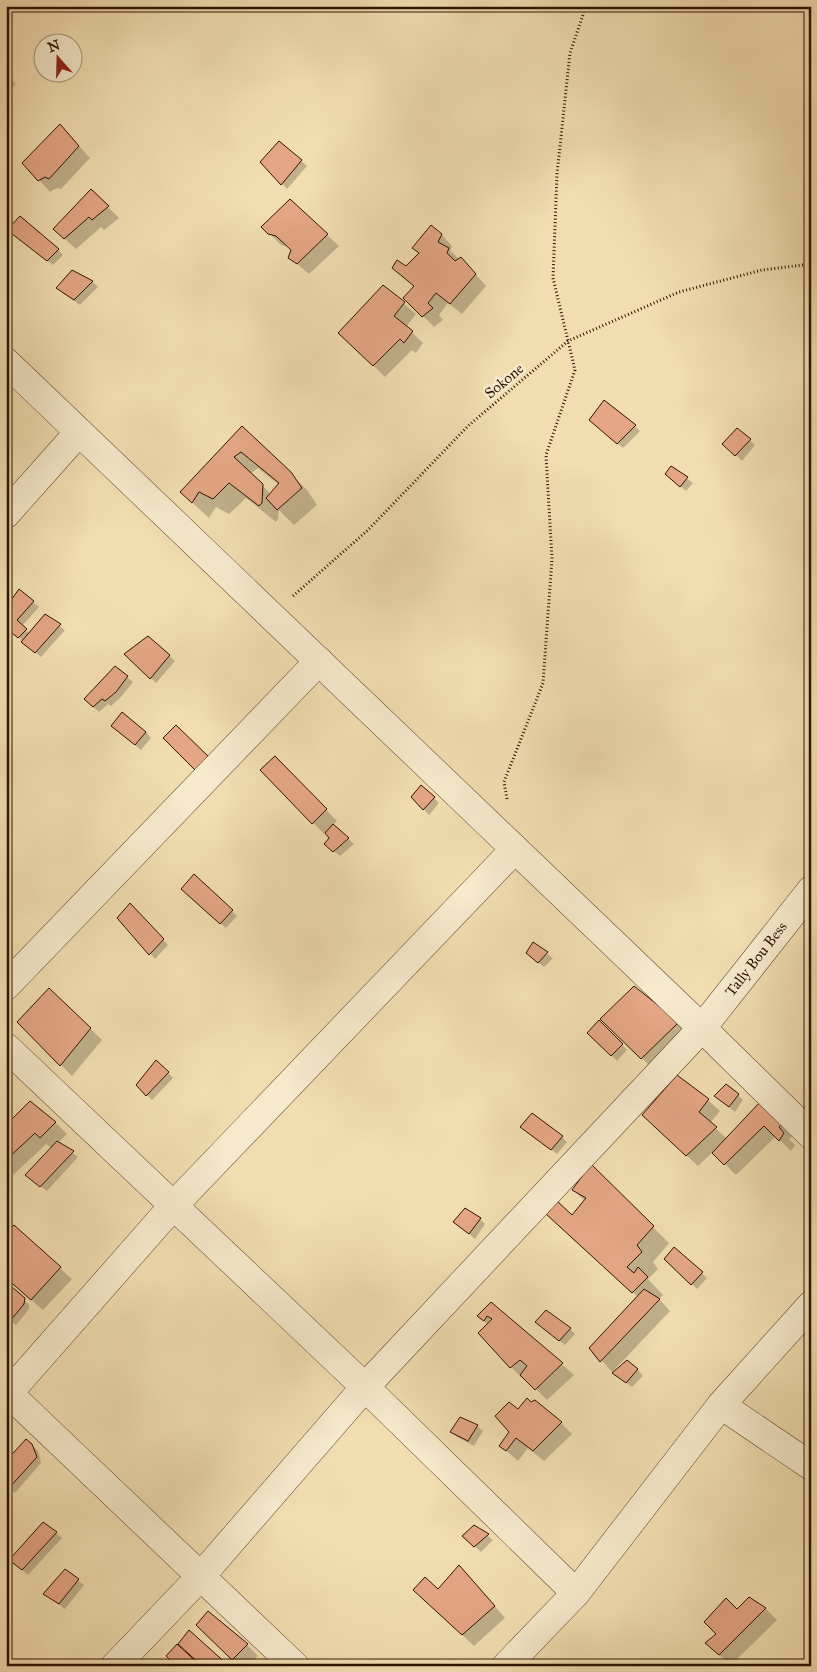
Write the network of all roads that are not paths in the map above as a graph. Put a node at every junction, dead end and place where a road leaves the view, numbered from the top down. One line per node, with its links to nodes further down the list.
1 (6, 362): 2 (street)
2 (79, 432): 3 (street); 4 (street)
3 (6, 514)
4 (319, 661): 5 (street); 7 (street)
5 (515, 849): 8 (street); 11 (street)
6 (811, 890): 8 (street, Tally Bou Bess)
7 (6, 986)
8 (702, 1028): 10 (street); 13 (street, Tally Bou Bess)
9 (6, 1047): 11 (street)
10 (811, 1135)
11 (173, 1206): 13 (street); 14 (street)
12 (811, 1305): 15 (street)
13 (365, 1387): 17 (street, Tally Bou Bess); 18 (street)
14 (7, 1393): 17 (street)
15 (721, 1405): 16 (street); 18 (street)
16 (811, 1466)
17 (201, 1576): 19 (street, Tally Bou Bess); 20 (street)
18 (576, 1593): 21 (street)
19 (115, 1666)
20 (295, 1666)
21 (506, 1666)

